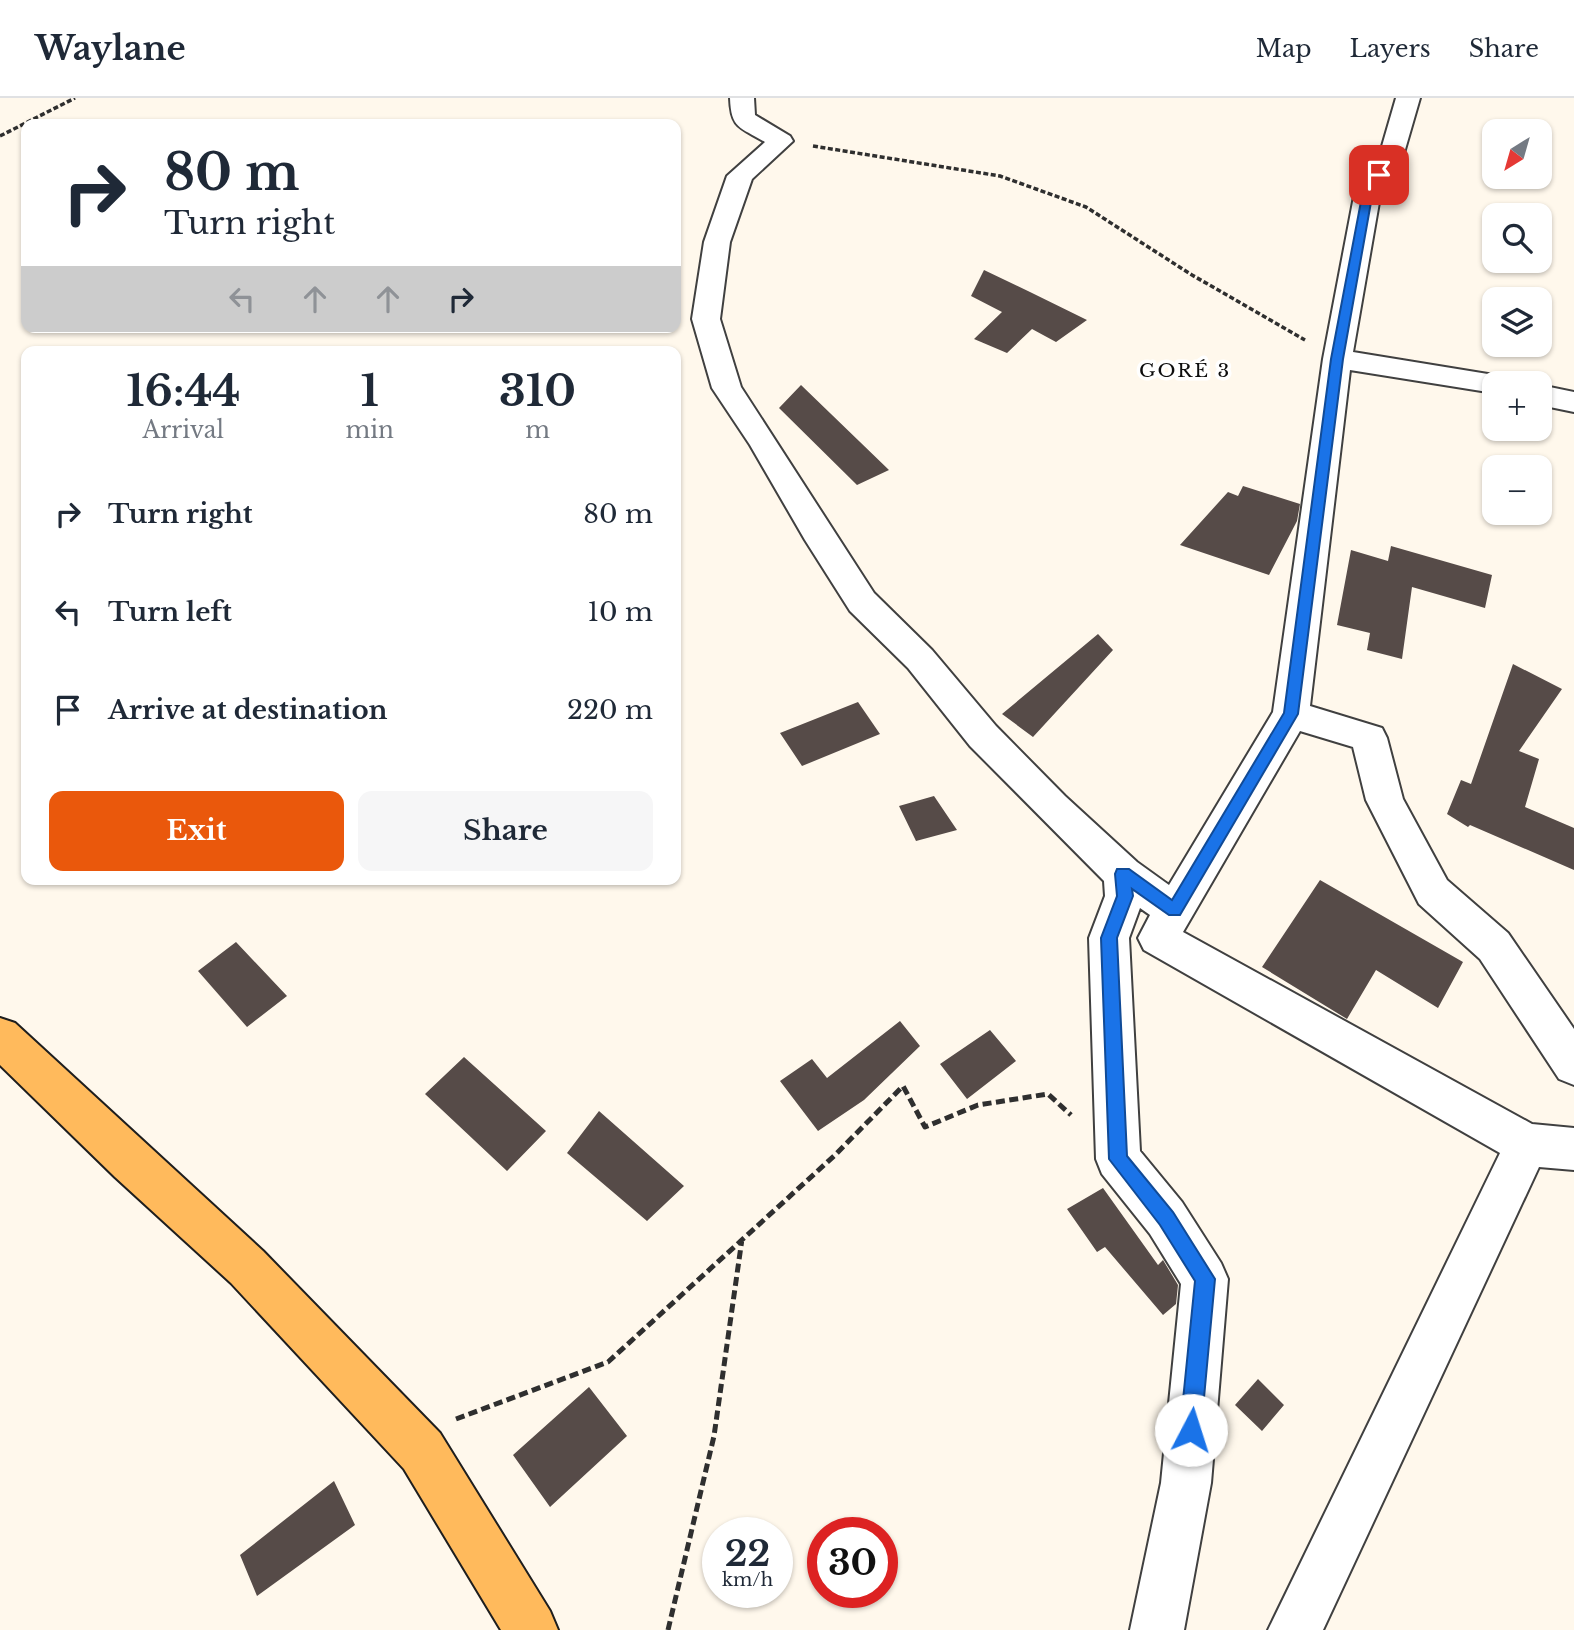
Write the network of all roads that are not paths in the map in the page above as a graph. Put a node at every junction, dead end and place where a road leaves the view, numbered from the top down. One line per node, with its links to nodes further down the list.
1 (742, 98): 8 (street)
2 (1408, 98): 3 (street)
3 (1337, 359): 4 (street); 7 (street)
4 (1482, 382)
5 (1552, 397): 6 (street)
6 (1574, 402)
7 (1291, 714): 9 (street); 11 (street)
8 (1123, 874): 9 (street); 15 (street)
9 (1174, 910): 12 (street)
10 (0, 1037): 14 (main road)
11 (1574, 1065)
12 (1527, 1145): 13 (street); 16 (street)
13 (1574, 1149)
14 (531, 1630)
15 (1157, 1630)
16 (1295, 1630)

